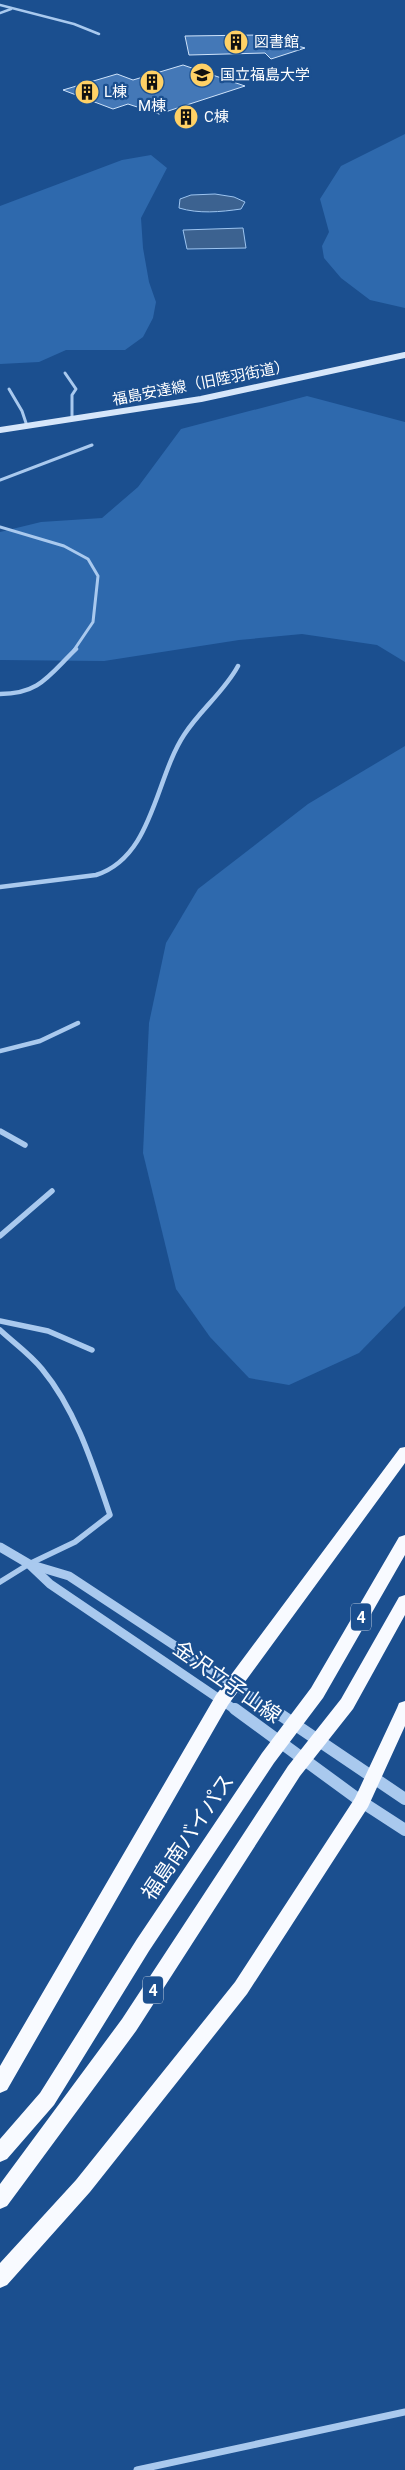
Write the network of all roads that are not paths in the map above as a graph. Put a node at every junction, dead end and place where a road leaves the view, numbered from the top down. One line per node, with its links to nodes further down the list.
1 (0, 5): 2 (street)
2 (12, 9): 3 (street); 4 (street)
3 (0, 13)
4 (99, 34)
5 (405, 356): 8 (main road, 福島安達線（旧陸羽街道）)
6 (65, 373): 8 (street)
7 (9, 389): 9 (street)
8 (72, 419): 9 (main road, 福島安達線（旧陸羽街道）)
9 (27, 426): 10 (main road, 福島安達線（旧陸羽街道）)
10 (0, 430)
11 (92, 445): 12 (street)
12 (0, 480)
13 (0, 527): 15 (street)
14 (238, 666): 16 (street)
15 (0, 694)
16 (0, 887)
17 (78, 1023): 18 (street)
18 (0, 1051)
19 (0, 1131): 20 (street)
20 (26, 1145)
21 (52, 1191): 22 (street)
22 (0, 1236)
23 (0, 1321): 25 (street)
24 (0, 1330): 29 (street)
25 (92, 1350)
26 (405, 1452): 32 (highway)
27 (405, 1541): 40 (highway, 福島南バイパス / 4)
28 (0, 1547): 29 (street, 金沢立子山線)
29 (29, 1564): 30 (street); 32 (street, 金沢立子山線); 33 (street, 金沢立子山線)
30 (0, 1582)
31 (405, 1601): 41 (highway, 4)
32 (234, 1684): 33 (highway); 35 (street, 金沢立子山線)
33 (222, 1700): 37 (street, 金沢立子山線); 39 (highway)
34 (405, 1708): 35 (highway)
35 (374, 1778): 36 (street, 金沢立子山線); 37 (highway)
36 (405, 1799)
37 (362, 1802): 38 (street, 金沢立子山線); 42 (highway)
38 (405, 1830)
39 (0, 2084)
40 (0, 2153)
41 (0, 2200)
42 (0, 2278)
43 (405, 2412): 44 (street)
44 (137, 2470)

